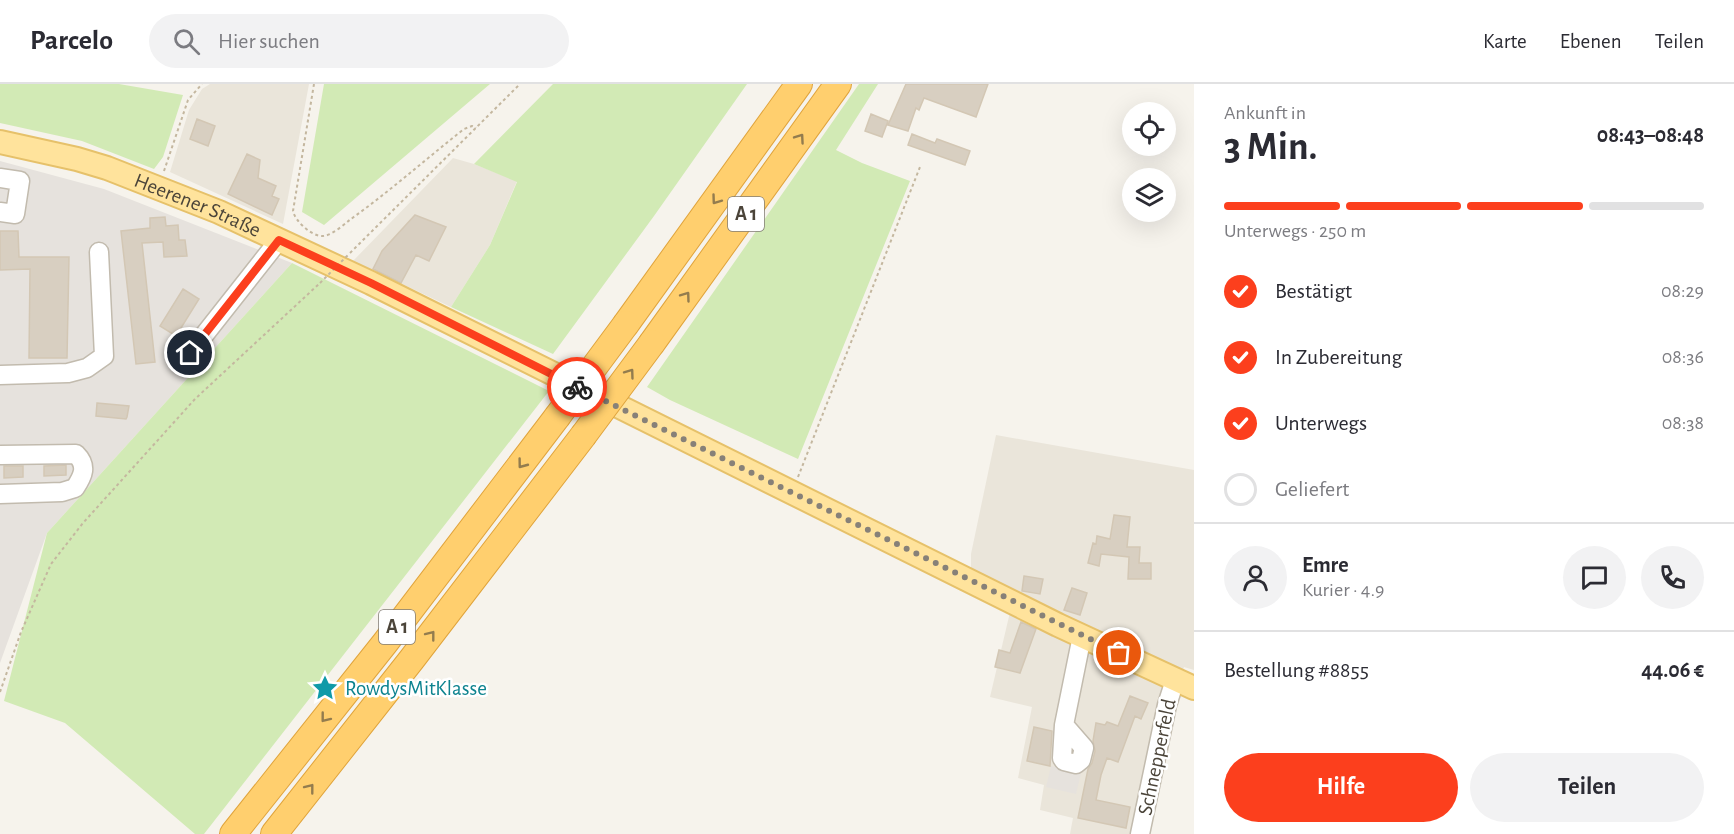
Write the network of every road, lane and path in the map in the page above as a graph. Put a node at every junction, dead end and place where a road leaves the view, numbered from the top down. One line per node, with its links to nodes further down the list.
1 (202, 84): 10 (path)
2 (314, 84): 6 (path)
3 (520, 84): 6 (path)
4 (799, 84): 23 (highway, A 1, one-way to 23, bridge)
5 (838, 84): 24 (highway, A 1, one-way to 5, bridge)
6 (476, 128): 21 (path, bridge)
7 (0, 142): 10 (main road, Heerener Straße)
8 (920, 167): 17 (path)
9 (0, 178): 11 (street)
10 (158, 187): 12 (main road, Heerener Straße)
11 (0, 212)
12 (279, 240): 14 (street); 17 (main road, Heerener Straße)
13 (99, 252): 15 (street)
14 (190, 353)
15 (0, 375)
16 (0, 455): 18 (street)
17 (792, 492): 19 (main road, Heerener Straße)
18 (0, 494)
19 (1082, 636): 20 (main road, Heerener Straße); 22 (street)
20 (1184, 684): 25 (street, Schnepperfeld)
21 (0, 692)
22 (1064, 725)
23 (233, 834)
24 (274, 834)
25 (1140, 834)

